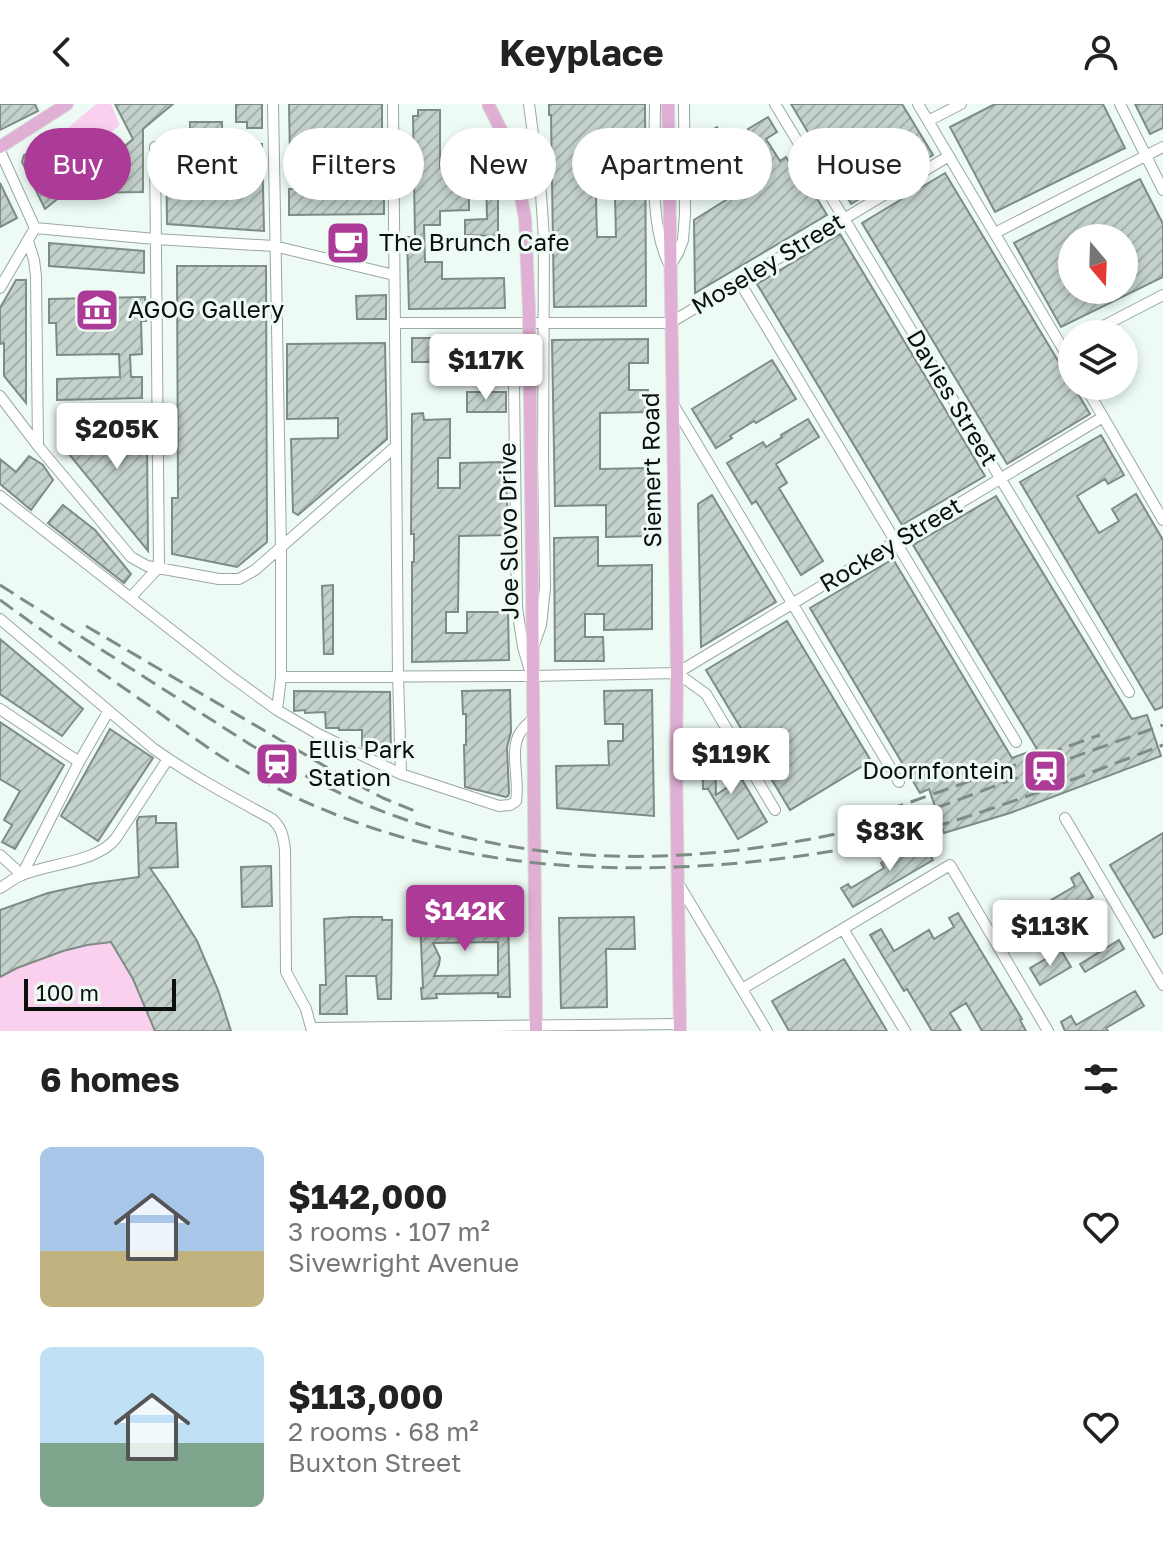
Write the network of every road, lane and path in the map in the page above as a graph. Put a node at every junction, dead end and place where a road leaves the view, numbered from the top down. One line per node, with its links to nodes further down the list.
1 (67, 104): 13 (main road)
2 (273, 104): 26 (street)
3 (393, 104): 28 (street)
4 (488, 104): 54 (main road, Joe Slovo Drive, bridge)
5 (529, 104): 34 (street)
6 (655, 104): 27 (street, Siemert Road)
7 (668, 104): 27 (main road, Siemert Road)
8 (684, 104): 27 (street, Siemert Road)
9 (775, 104): 21 (street, Davies Street)
10 (918, 104): 14 (street)
11 (961, 104): 14 (street)
12 (1120, 104): 18 (street)
13 (49, 109): 16 (main road)
14 (928, 121): 17 (street)
15 (1163, 147): 18 (street)
16 (0, 149): 22 (street)
17 (949, 156): 21 (street, Moseley Street); 23 (street)
18 (1146, 156): 19 (street); 23 (street)
19 (1163, 190)
20 (155, 200): 24 (street)
21 (844, 219): 29 (street, Moseley Street); 44 (street, Davies Street)
22 (35, 228): 24 (street); 25 (street)
23 (995, 233): 36 (street)
24 (155, 239): 26 (street); 49 (street)
25 (28, 241): 30 (street); 42 (street)
26 (274, 246): 28 (street); 48 (street)
27 (670, 266): 35 (main road, Siemert Road)
28 (394, 275): 33 (street)
29 (739, 281): 35 (street, Moseley Street); 47 (street)
30 (0, 288)
31 (1163, 295): 32 (street)
32 (1115, 320)
33 (396, 323): 34 (street); 43 (street)
34 (543, 323): 35 (street); 37 (street)
35 (670, 323): 40 (main road, Siemert Road)
36 (1058, 331)
37 (542, 339): 54 (street); 57 (street)
38 (0, 396): 42 (street)
39 (1093, 400): 41 (street)
40 (673, 404): 51 (street); 55 (main road, Siemert Road)
41 (1103, 417): 44 (street, Rockey Street); 46 (street)
42 (38, 446): 49 (street)
43 (396, 446): 48 (street); 56 (street)
44 (1001, 479): 47 (street, Rockey Street); 59 (street, Davies Street)
45 (0, 496): 50 (street)
46 (1163, 520)
47 (895, 543): 51 (street, Rockey Street); 64 (street)
48 (281, 548): 49 (street); 58 (street)
49 (159, 567): 50 (street)
50 (131, 597): 62 (street)
51 (793, 604): 55 (street, Rockey Street); 68 (street)
52 (0, 619): 61 (street)
53 (0, 625): 61 (street)
54 (532, 651): 57 (main road, Joe Slovo Drive)
55 (677, 673): 57 (street); 69 (street); 73 (main road)
56 (398, 676): 57 (street); 58 (street); 67 (street)
57 (532, 676): 63 (main road, Joe Slovo Drive)
58 (281, 677): 62 (street)
59 (1129, 692)
60 (0, 709): 66 (street)
61 (106, 710): 65 (street); 66 (street)
62 (277, 710): 67 (street)
63 (534, 718): 67 (street); 79 (main road, Joe Slovo Drive)
64 (1016, 742)
65 (168, 759): 72 (street); 80 (street)
66 (79, 762): 72 (street)
67 (401, 774)
68 (899, 782)
69 (775, 810)
70 (1065, 818): 76 (street)
71 (0, 855): 72 (street)
72 (22, 875): 74 (street)
73 (678, 883): 77 (street); 78 (main road)
74 (0, 888)
75 (843, 929): 77 (street); 82 (street); 83 (street)
76 (1163, 985)
77 (742, 989): 81 (street)
78 (680, 1027): 79 (street)
79 (536, 1028): 80 (street)
80 (312, 1030)
81 (767, 1031)
82 (905, 1031)
83 (1048, 1031)

